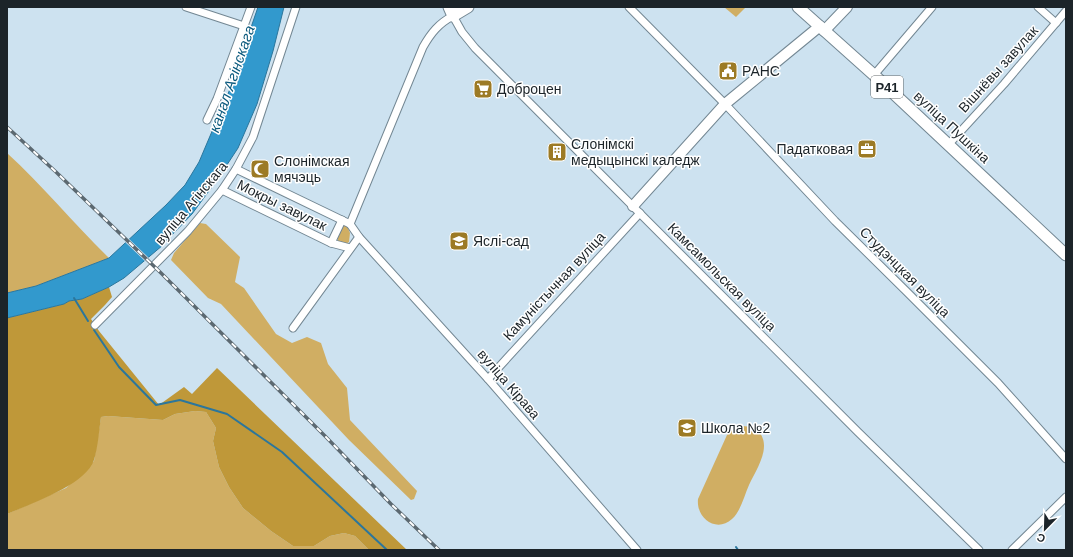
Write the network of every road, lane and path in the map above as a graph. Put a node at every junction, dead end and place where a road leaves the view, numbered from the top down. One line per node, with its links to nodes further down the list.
1 (186, 7): 13 (street)
2 (251, 7): 13 (street)
3 (296, 7): 19 (street, вуліца Агінскага)
4 (468, 7): 10 (main road)
5 (629, 7): 16 (street, Студэнцкая вуліца)
6 (798, 7): 14 (main road, вуліца Пушкіна / Р41)
7 (847, 7): 14 (street, Камуністычная вуліца)
8 (932, 7): 15 (street)
9 (1038, 7): 12 (street)
10 (451, 11): 21 (street, Камсамольская вуліца); 23 (street)
11 (1066, 12): 12 (street, Вішнёвы завулак)
12 (1056, 23): 18 (street, Вішнёвы завулак)
13 (244, 26): 17 (street)
14 (822, 29): 15 (main road, вуліца Пушкіна / Р41); 16 (street, Камуністычная вуліца)
15 (874, 75): 18 (main road, вуліца Пушкіна / Р41)
16 (725, 104): 21 (street, Камуністычная вуліца); 31 (street, Студэнцкая вуліца)
17 (207, 120)
18 (949, 144): 27 (main road, вуліца Пушкіна / Р41)
19 (236, 170): 20 (street, вуліца Агінскага); 22 (street)
20 (222, 190): 25 (street, Мокры завулак); 28 (street, вуліца Агінскага)
21 (637, 209): 30 (street, Камуністычная вуліца); 34 (street, Камсамольская вуліца)
22 (342, 220): 23 (street); 25 (street)
23 (350, 224): 24 (street, вуліца Кірава)
24 (359, 237): 26 (street); 30 (street, вуліца Кірава)
25 (331, 243): 26 (street, Мокры завулак)
26 (350, 248): 29 (street)
27 (1066, 255)
28 (95, 325)
29 (293, 328)
30 (488, 379): 33 (street, вуліца Кірава)
31 (1066, 459)
32 (1066, 497): 35 (street)
33 (637, 550)
34 (980, 550)
35 (1012, 550)

